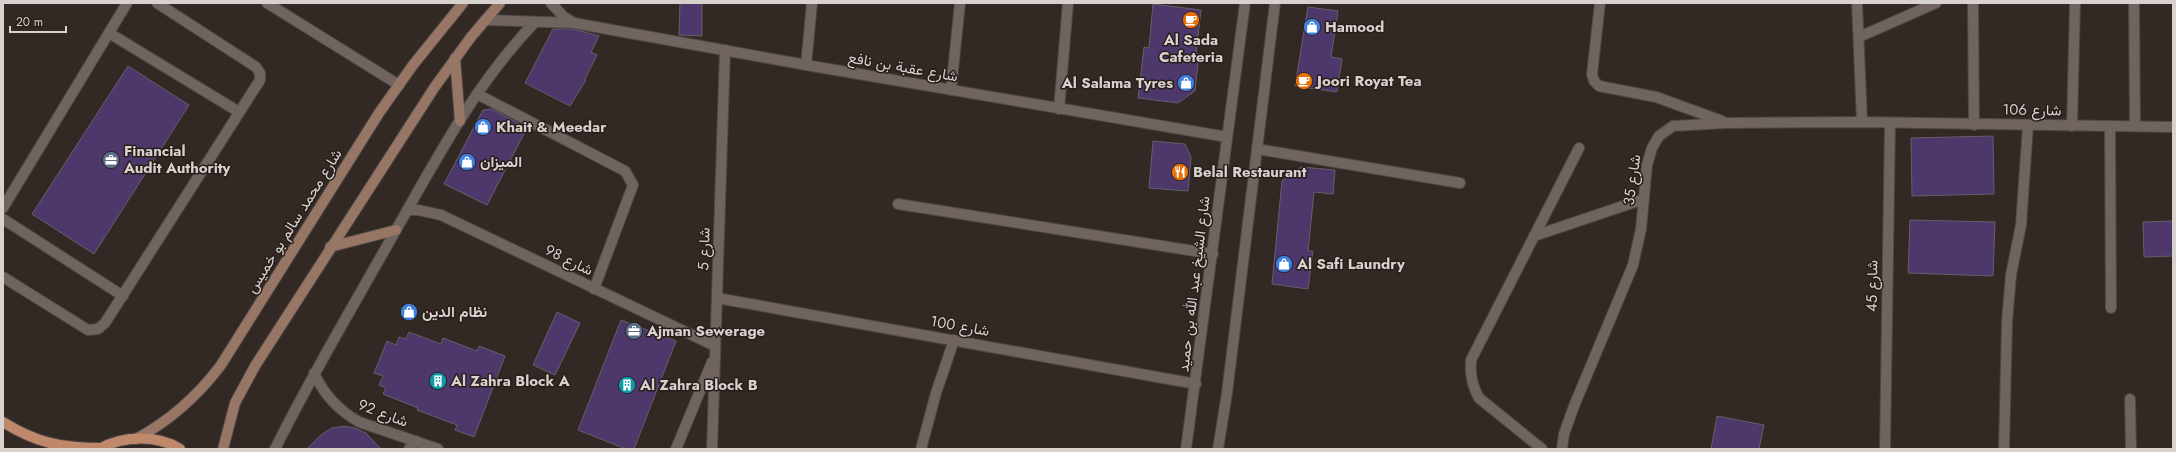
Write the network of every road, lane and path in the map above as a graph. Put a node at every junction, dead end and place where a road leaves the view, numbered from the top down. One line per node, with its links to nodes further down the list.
1 (127, 3): 21 (street)
2 (157, 3): 30 (street)
3 (267, 3): 26 (street)
4 (462, 3): 26 (main road, شارع محمد سالم بو خميس)
5 (500, 3): 18 (main road)
6 (551, 3): 20 (street)
7 (812, 3): 25 (street)
8 (960, 3): 27 (street)
9 (1068, 3): 29 (street)
10 (1245, 3): 41 (street, شارع الشيخ عبد الله بن حميد)
11 (1275, 3): 43 (street)
12 (1600, 3): 33 (street)
13 (1857, 3): 22 (street)
14 (1936, 3): 22 (street)
15 (1974, 3): 35 (street)
16 (2075, 3): 37 (street)
17 (2134, 3): 39 (street)
18 (485, 20): 19 (street, شارع عقبة بن نافع); 24 (main road)
19 (535, 22): 20 (street, شارع عقبة بن نافع); 28 (street)
20 (574, 23): 23 (street, شارع عقبة بن نافع)
21 (109, 33): 30 (street); 47 (street)
22 (1859, 37): 32 (street)
23 (725, 50): 25 (street, شارع عقبة بن نافع); 57 (street, شارع 5)
24 (455, 58): 31 (main road); 52 (main road)
25 (806, 65): 27 (street, شارع عقبة بن نافع)
26 (399, 85): 65 (main road, شارع محمد سالم بو خميس)
27 (951, 90): 29 (street, شارع عقبة بن نافع)
28 (477, 94): 31 (street); 55 (street)
29 (1059, 109): 41 (street, شارع عقبة بن نافع)
30 (239, 112): 56 (street)
31 (460, 121): 48 (street)
32 (1862, 122): 33 (street, شارع 35); 34 (street, شارع 35)
33 (1726, 123): 45 (street, شارع 35)
34 (1890, 123): 35 (street, شارع 106); 80 (street, شارع 45)
35 (1974, 124): 36 (street, شارع 106)
36 (2028, 125): 37 (street, شارع 106); 81 (street)
37 (2072, 126): 38 (street, شارع 106)
38 (2110, 126): 39 (street, شارع 106); 58 (street)
39 (2135, 126): 40 (street, شارع 106)
40 (2173, 127)
41 (1227, 137): 53 (street, شارع الشيخ عبد الله بن حميد)
42 (1579, 148): 51 (street)
43 (1257, 149): 44 (street); 77 (street)
44 (1460, 183)
45 (1644, 198): 51 (street); 79 (street, شارع 35)
46 (898, 204): 53 (street)
47 (3, 208)
48 (407, 210): 50 (street); 55 (street, شارع 98)
49 (3, 219): 56 (street)
50 (396, 230): 52 (main road); 61 (street)
51 (1534, 236): 78 (street)
52 (330, 247): 69 (main road)
53 (1213, 254): 62 (street, شارع الشيخ عبد الله بن حميد)
54 (3, 277): 56 (street)
55 (594, 289): 60 (street, شارع 98)
56 (123, 296)
57 (717, 298): 59 (street, شارع 100); 60 (street, شارع 5)
58 (2112, 308)
59 (954, 340): 62 (street, شارع 100); 75 (street)
60 (715, 351): 73 (street); 74 (street, شارع 5)
61 (314, 373): 66 (street, شارع 92); 70 (street)
62 (1196, 384): 76 (street, شارع الشيخ عبد الله بن حميد)
63 (2130, 399): 82 (street)
64 (3, 422): 67 (main road)
65 (136, 439): 67 (main road); 68 (main road)
66 (416, 441): 71 (street); 72 (street, شارع 92)
67 (100, 448)
68 (180, 449)
69 (223, 449)
70 (275, 449)
71 (409, 449)
72 (438, 449)
73 (676, 449)
74 (712, 449)
75 (920, 449)
76 (1186, 449)
77 (1218, 449)
78 (1542, 449)
79 (1562, 449)
80 (1885, 449)
81 (2004, 449)
82 (2131, 449)

